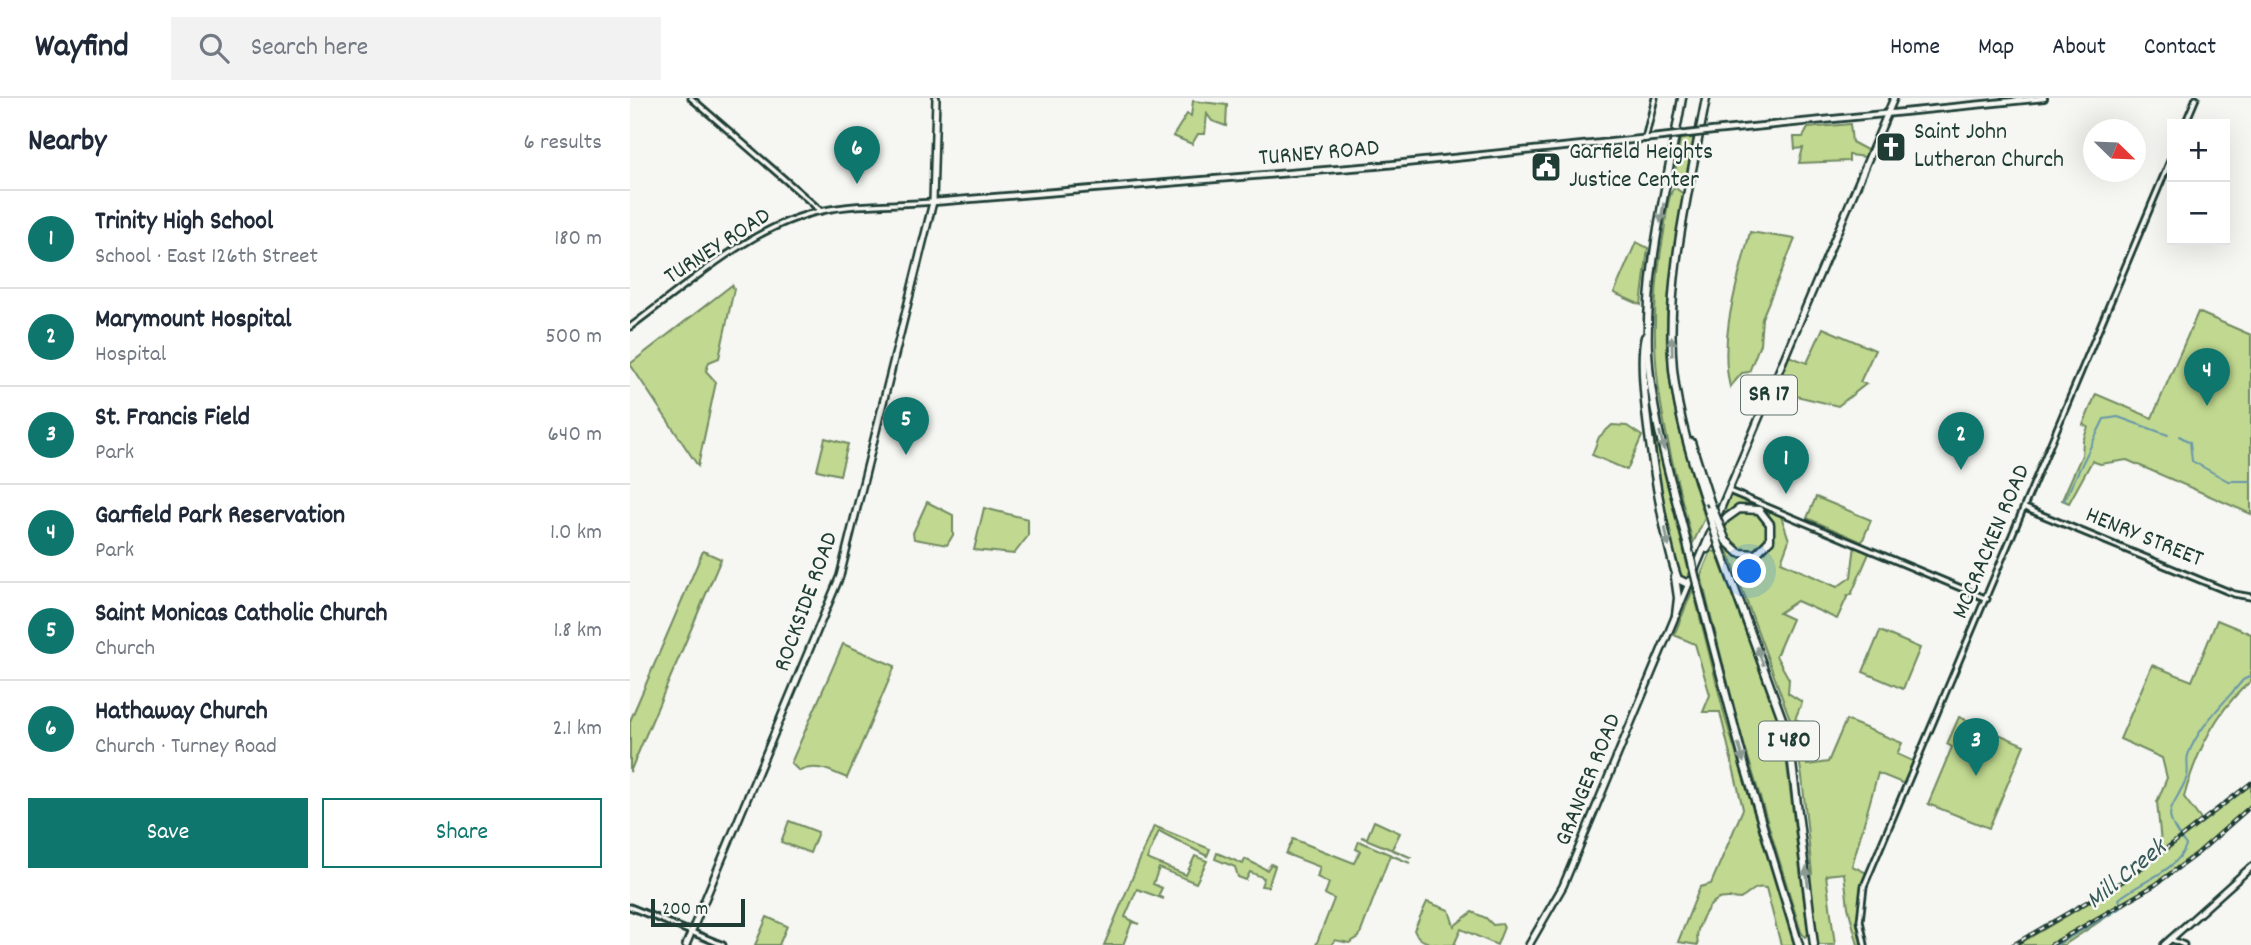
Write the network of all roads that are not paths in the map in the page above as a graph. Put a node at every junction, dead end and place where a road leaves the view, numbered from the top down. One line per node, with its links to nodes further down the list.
1 (691, 98): 14 (street)
2 (936, 98): 13 (main road, ROCKSIDE ROAD)
3 (1655, 98): 11 (street)
4 (1682, 98): 15 (highway, I 480, one-way to 15)
5 (1706, 98): 17 (highway, I 480, one-way to 5)
6 (1894, 98): 9 (main road, GRANGER ROAD / SR 17)
7 (2044, 98): 9 (main road, TURNEY ROAD)
8 (2196, 98): 10 (street)
9 (1887, 114): 11 (main road, TURNEY ROAD, bridge); 18 (main road, GRANGER ROAD / SR 17)
10 (2187, 119)
11 (1645, 139): 13 (main road, TURNEY ROAD)
12 (2167, 168): 19 (street, MCCRACKEN ROAD)
13 (933, 202): 14 (street, TURNEY ROAD); 29 (main road, ROCKSIDE ROAD)
14 (821, 211): 16 (street, TURNEY ROAD)
15 (1648, 325): 21 (highway, one-way to 21); 34 (highway, I 480, one-way to 34, bridge)
16 (630, 327)
17 (1680, 414): 20 (highway, bridge); 35 (highway, I 480, one-way to 17, bridge)
18 (1728, 494): 20 (main road, GRANGER ROAD / SR 17); 22 (main road, GRANGER ROAD / SR 17); 24 (street)
19 (2025, 509): 23 (street, HENRY STREET); 24 (street, MCCRACKEN ROAD)
20 (1707, 550): 22 (main road, GRANGER ROAD / SR 17)
21 (1672, 558): 22 (highway); 25 (highway)
22 (1692, 580): 25 (main road, GRANGER ROAD / SR 17); 26 (main road, GRANGER ROAD / SR 17)
23 (2251, 597)
24 (1987, 599): 36 (street, MCCRACKEN ROAD)
25 (1676, 615): 26 (main road, GRANGER ROAD / SR 17)
26 (1673, 624): 33 (main road, GRANGER ROAD / SR 17)
27 (2251, 867): 30 (main road)
28 (630, 906): 29 (street)
29 (692, 932): 31 (main road, ROCKSIDE ROAD); 32 (street)
30 (2170, 939): 37 (main road); 38 (street)
31 (686, 945)
32 (723, 945)
33 (1529, 945)
34 (1799, 945)
35 (1814, 945)
36 (1865, 945)
37 (2164, 945)
38 (2184, 945)

